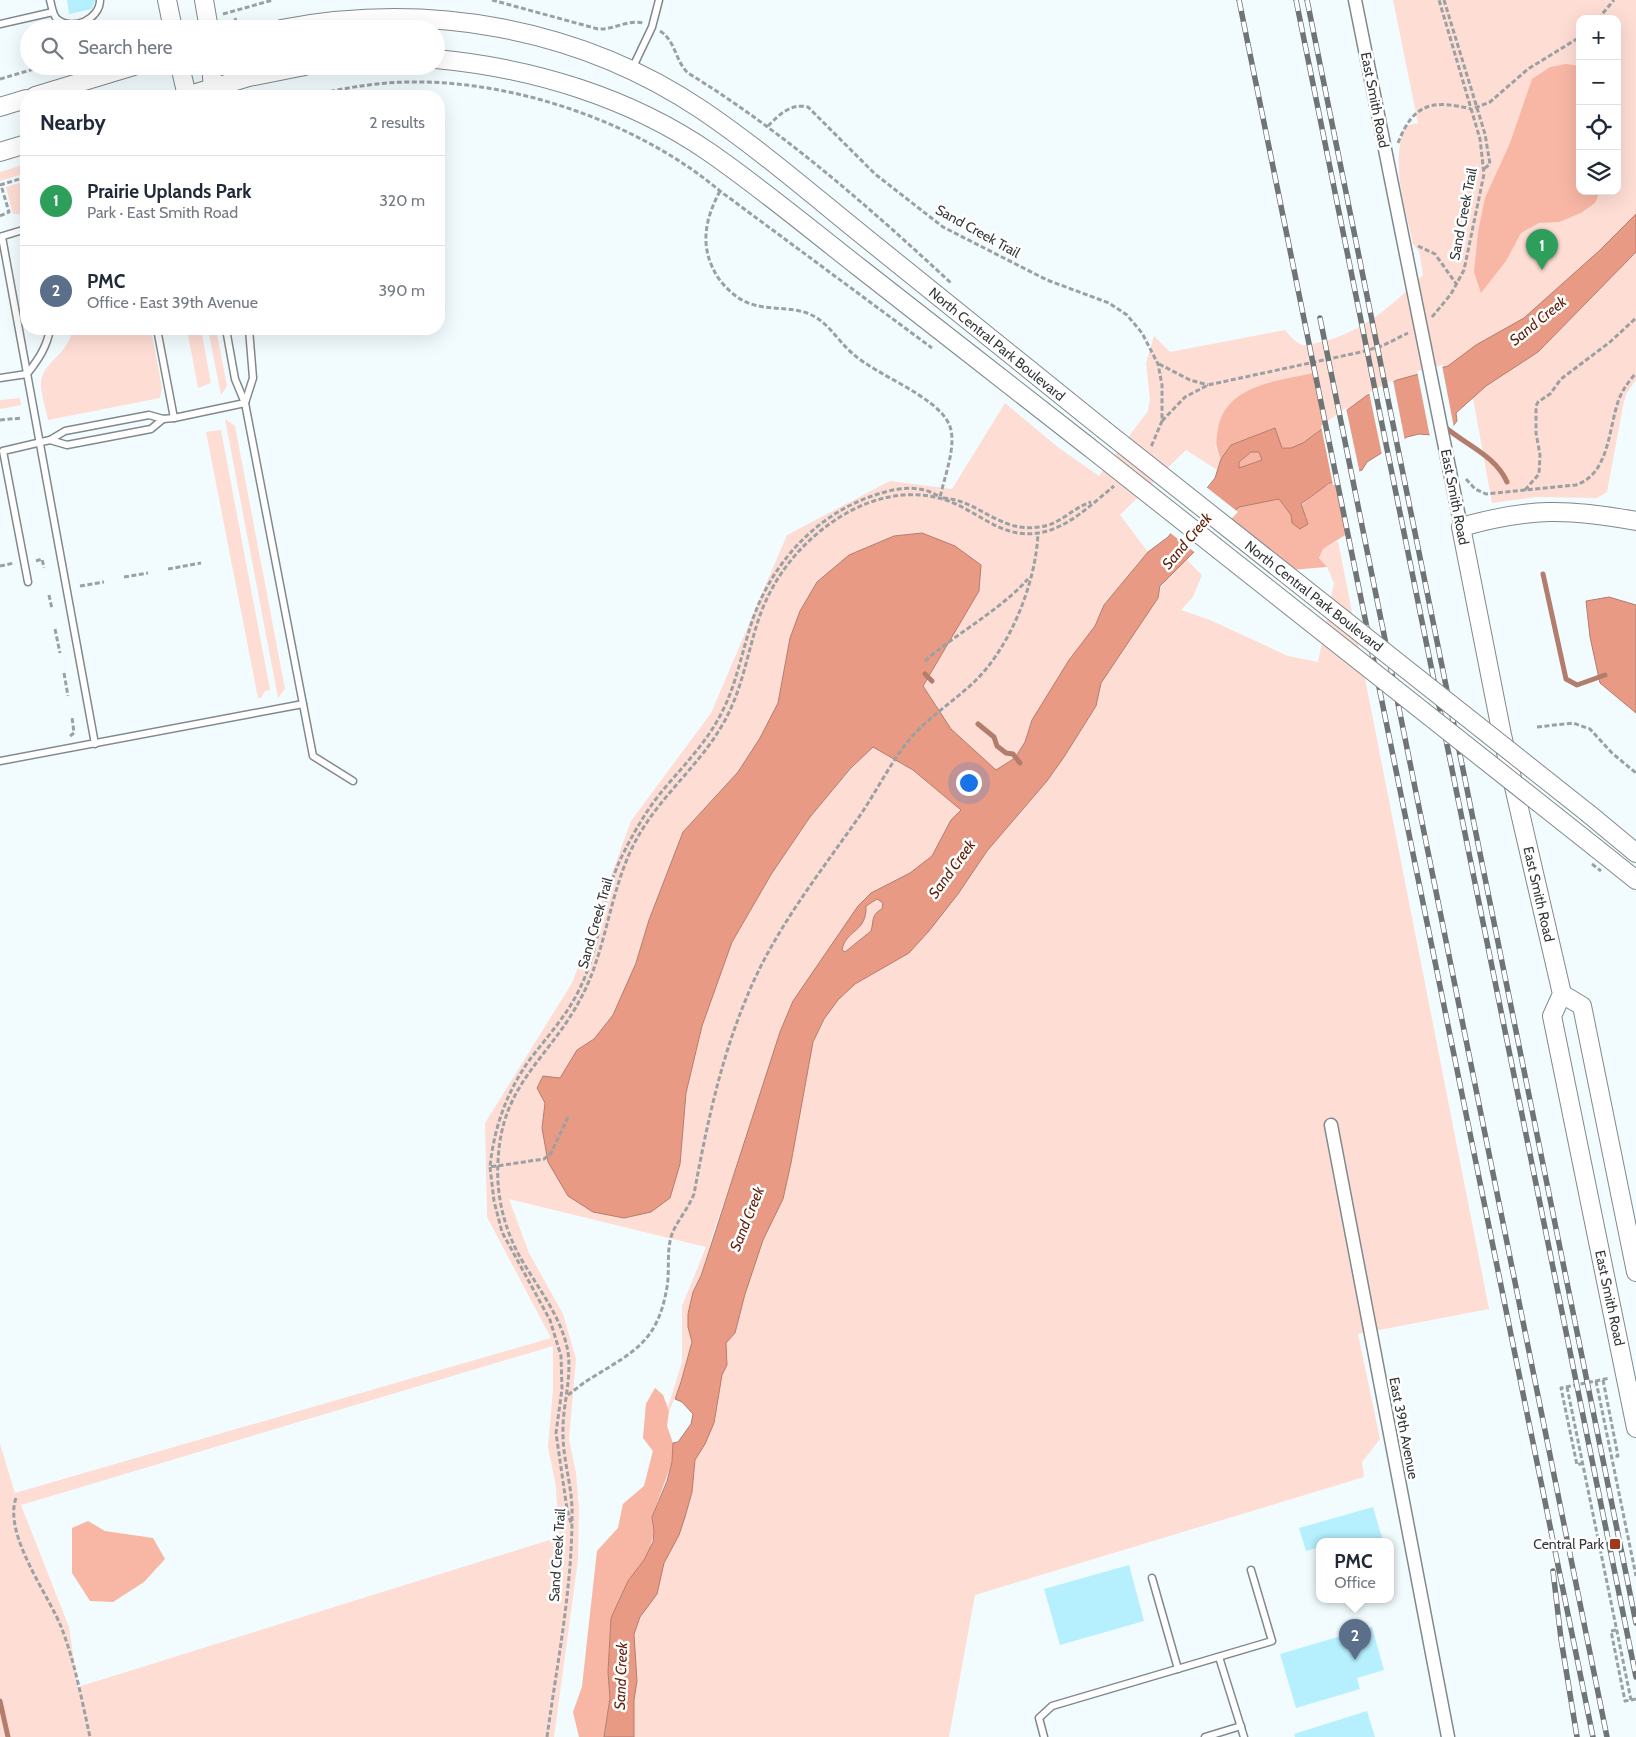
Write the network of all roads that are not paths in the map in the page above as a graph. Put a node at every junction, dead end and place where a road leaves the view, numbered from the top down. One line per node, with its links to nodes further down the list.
1 (50, 0): 7 (lane)
2 (100, 0): 9 (lane)
3 (167, 0): 10 (main road)
4 (204, 0): 11 (main road)
5 (659, 0): 15 (lane)
6 (1355, 0): 42 (street, East Smith Road, bridge)
7 (53, 12): 8 (lane); 13 (lane)
8 (59, 20)
9 (87, 20)
10 (171, 20)
11 (207, 20)
12 (348, 20): 15 (main road, North Central Park Boulevard)
13 (0, 24)
14 (445, 60): 49 (main road, North Central Park Boulevard, bridge)
15 (631, 70): 48 (main road, North Central Park Boulevard, bridge)
16 (104, 75): 20 (main road)
17 (182, 75): 21 (main road)
18 (212, 75): 22 (main road)
19 (259, 75): 23 (main road)
20 (55, 90)
21 (185, 90)
22 (213, 90)
23 (218, 90)
24 (20, 101): 25 (main road)
25 (0, 107)
26 (20, 146): 27 (main road)
27 (0, 152)
28 (20, 231): 29 (lane)
29 (1, 237): 34 (lane)
30 (49, 335): 34 (lane)
31 (158, 335): 37 (lane)
32 (227, 335): 36 (lane)
33 (249, 335): 36 (lane)
34 (27, 374): 35 (lane); 40 (lane)
35 (0, 378)
36 (245, 403): 37 (lane); 44 (lane)
37 (174, 418): 38 (lane)
38 (163, 419): 39 (lane); 39 (lane)
39 (50, 440): 40 (lane)
40 (40, 442): 43 (lane); 45 (lane)
41 (1636, 520): 42 (main road)
42 (1461, 527): 50 (main road, East Smith Road)
43 (28, 582)
44 (303, 704): 45 (lane); 47 (lane)
45 (95, 744): 46 (lane)
46 (0, 761)
47 (353, 781)
48 (1636, 853)
49 (1636, 880)
50 (1562, 994): 52 (main road); 53 (main road, East Smith Road)
51 (1332, 1125): 62 (street, East 39th Avenue)
52 (1636, 1272)
53 (1636, 1428)
54 (1251, 1570): 56 (lane)
55 (1152, 1578): 57 (lane)
56 (1219, 1657): 57 (lane); 58 (lane)
57 (1178, 1669): 59 (lane)
58 (1241, 1726): 60 (lane); 61 (lane)
59 (1044, 1737)
60 (1205, 1737)
61 (1244, 1737)
62 (1448, 1737)

